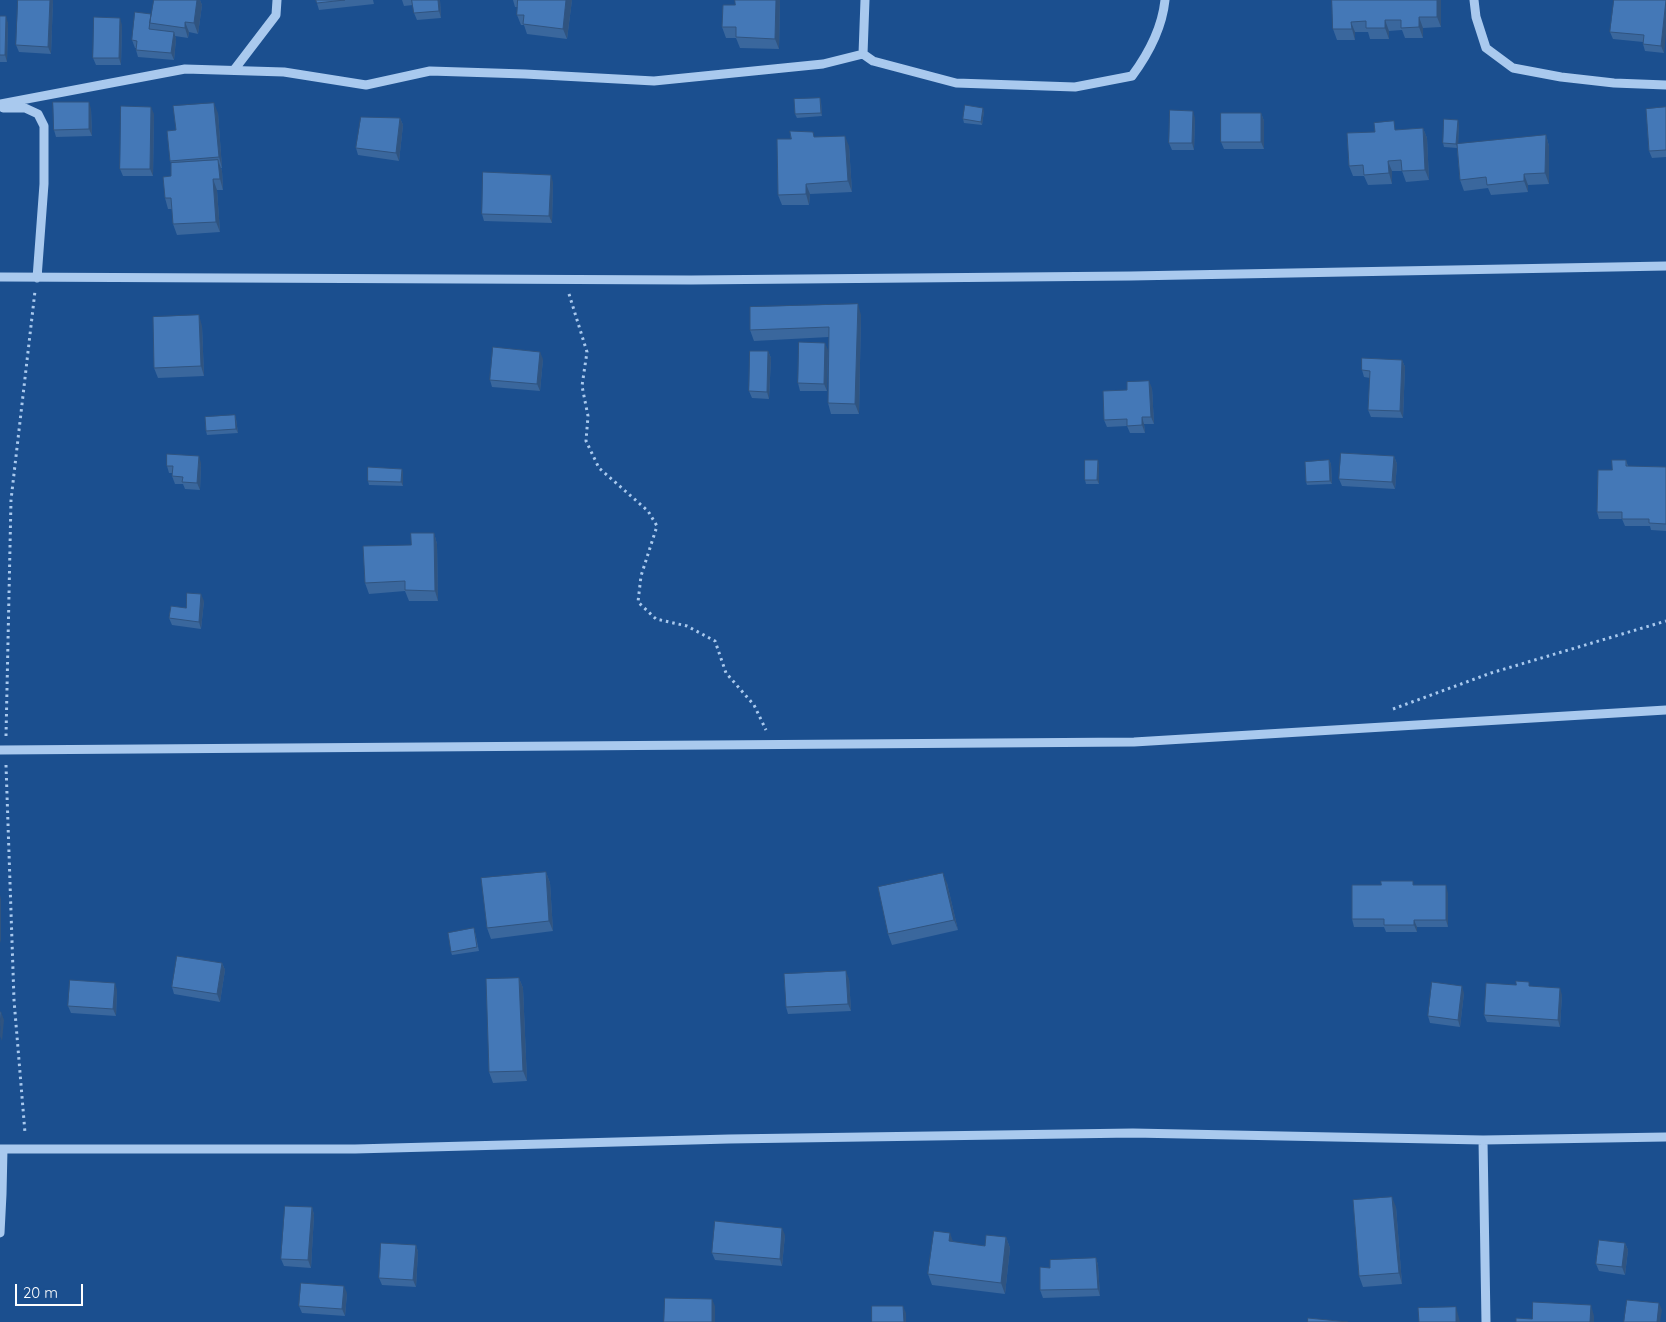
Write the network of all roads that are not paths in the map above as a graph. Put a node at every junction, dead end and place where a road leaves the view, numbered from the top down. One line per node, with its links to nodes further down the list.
1 (277, 0): 6 (street)
2 (865, 0): 5 (street)
3 (1165, 0): 5 (street)
4 (1474, 0): 7 (street)
5 (863, 54): 6 (street)
6 (234, 70): 8 (street)
7 (1666, 85)
8 (0, 104)
9 (0, 108): 12 (street)
10 (1666, 266): 12 (street)
11 (0, 277): 12 (street)
12 (37, 278)
13 (1666, 710): 14 (street)
14 (3, 750)
15 (1666, 1137): 16 (street)
16 (1483, 1140): 17 (street); 19 (street)
17 (1, 1149): 18 (street)
18 (0, 1233)
19 (1486, 1322)

